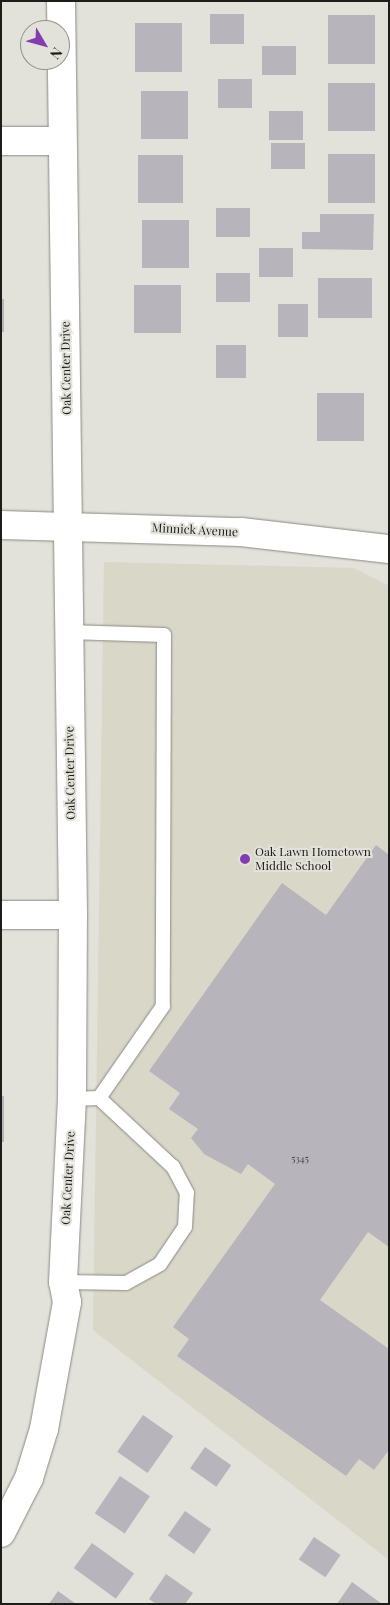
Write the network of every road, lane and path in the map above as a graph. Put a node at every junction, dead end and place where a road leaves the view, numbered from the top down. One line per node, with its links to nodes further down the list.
1 (62, 1): 3 (street, Oak Center Drive)
2 (1, 141): 3 (street)
3 (61, 141): 4 (street, Oak Center Drive)
4 (69, 524): 5 (street, Minnick Avenue); 6 (street, Minnick Avenue); 7 (street, Oak Center Drive)
5 (1, 526)
6 (389, 549)
7 (67, 632): 9 (street, Oak Center Drive); 10 (lane)
8 (1, 915): 9 (street)
9 (73, 915): 11 (street, Oak Center Drive)
10 (99, 1098): 11 (lane); 12 (lane)
11 (72, 1099): 12 (street, Oak Center Drive)
12 (63, 1282): 13 (street, Oak Center Drive)
13 (1, 1533)

